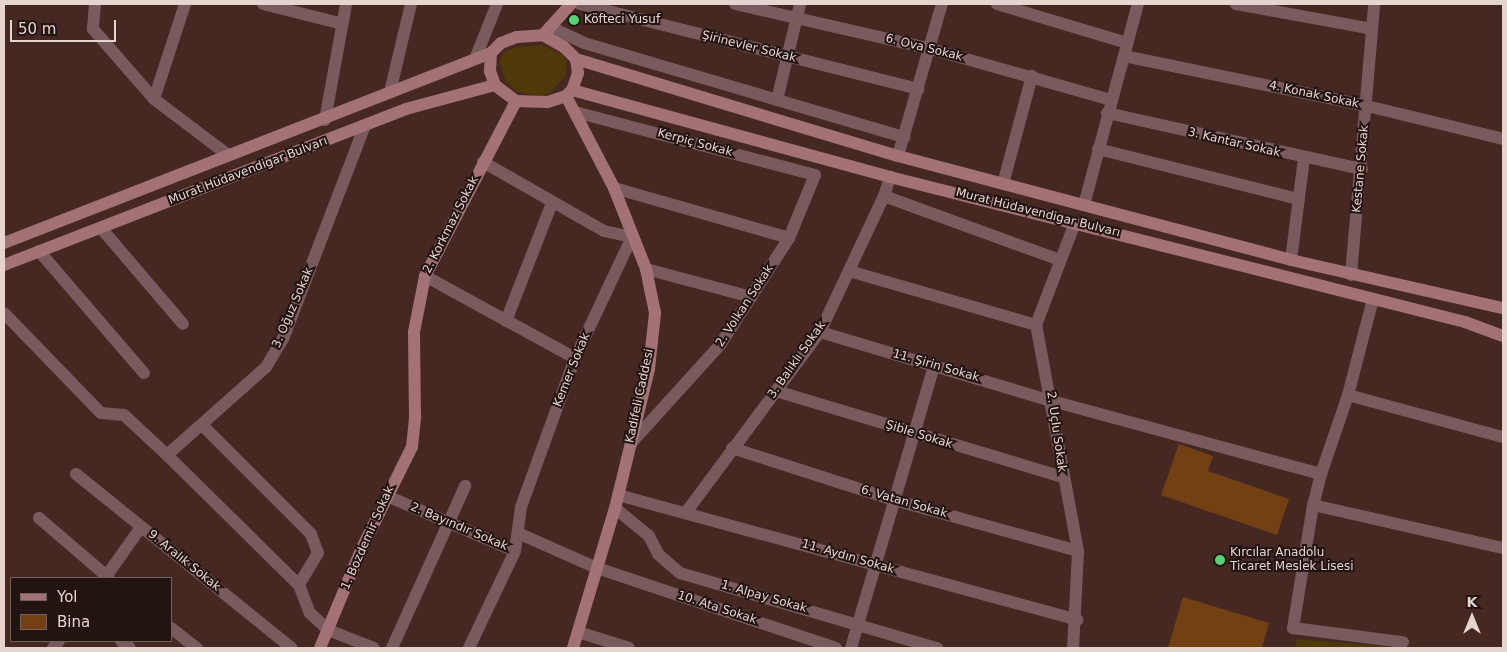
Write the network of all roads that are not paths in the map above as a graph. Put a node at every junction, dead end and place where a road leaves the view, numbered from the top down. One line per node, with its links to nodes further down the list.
1 (95, 4): 31 (street)
2 (185, 4): 31 (street)
3 (263, 4): 17 (street)
4 (346, 4): 17 (street)
5 (411, 4): 29 (street)
6 (497, 4): 24 (street)
7 (571, 4): 19 (main road)
8 (580, 4): 23 (street, Şirinevler Sokak)
9 (734, 4): 16 (street, 6. Ova Sokak)
10 (800, 4): 16 (street)
11 (942, 4): 20 (street)
12 (997, 4): 21 (street, 4. Konak Sokak)
13 (1138, 4): 21 (street)
14 (1236, 4): 18 (street)
15 (1374, 4): 18 (street, Kestane Sokak)
16 (797, 17): 20 (street, 6. Ova Sokak); 23 (street)
17 (343, 24): 38 (street)
18 (1372, 29): 35 (street, Kestane Sokak)
19 (546, 31): 22 (main road); 25 (main road); 32 (street)
20 (931, 49): 26 (street, 6. Ova Sokak); 28 (street)
21 (1126, 49): 33 (street); 35 (street, 4. Konak Sokak)
22 (491, 53): 24 (main road, Murat Hüdavendigar Bulvarı); 27 (main road)
23 (788, 57): 28 (street, Şirinevler Sokak); 32 (street)
24 (475, 59): 29 (main road, Murat Hüdavendigar Bulvarı)
25 (576, 59): 30 (main road); 44 (main road, Murat Hüdavendigar Bulvarı)
26 (1032, 76): 33 (street, 6. Ova Sokak); 50 (street)
27 (495, 85): 34 (main road); 39 (main road, Murat Hüdavendigar Bulvarı)
28 (918, 89): 40 (street)
29 (390, 92): 38 (main road, Murat Hüdavendigar Bulvarı)
30 (569, 93): 34 (main road); 36 (main road, Kadifeli Caddesi); 49 (main road, Murat Hüdavendigar Bulvarı)
31 (154, 99): 43 (street)
32 (777, 100): 40 (street)
33 (1111, 100): 37 (street)
34 (516, 101): 46 (main road, 2. Korkmaz Sokak)
35 (1367, 106): 41 (street, 4. Konak Sokak); 47 (street, Kestane Sokak)
36 (575, 112): 48 (street, Kerpiç Sokak); 51 (main road, Kadifeli Caddesi)
37 (1107, 113): 42 (street); 45 (street, 3. Kantar Sokak)
38 (325, 120): 43 (main road, Murat Hüdavendigar Bulvarı)
39 (365, 125): 57 (main road, Murat Hüdavendigar Bulvarı); 84 (street, 3. Oğuz Sokak)
40 (904, 137): 44 (street)
41 (1503, 139)
42 (1098, 148): 53 (street); 55 (street)
43 (228, 155): 60 (main road, Murat Hüdavendigar Bulvarı)
44 (898, 156): 50 (main road, Murat Hüdavendigar Bulvarı)
45 (1304, 158): 47 (street, 3. Kantar Sokak); 53 (street)
46 (483, 162): 54 (street); 68 (main road, 2. Korkmaz Sokak)
47 (1362, 169): 67 (street, Kestane Sokak)
48 (815, 175): 59 (street, 2. Volkan Sokak)
49 (890, 177): 52 (street, 3. Balıklı Sokak); 56 (main road, Murat Hüdavendigar Bulvarı)
50 (1003, 184): 55 (main road, Murat Hüdavendigar Bulvarı)
51 (614, 188): 58 (main road, Kadifeli Caddesi); 59 (street)
52 (884, 196): 62 (street); 66 (street, 3. Balıklı Sokak)
53 (1299, 199): 63 (street)
54 (552, 203): 58 (street); 73 (street)
55 (1084, 205): 63 (main road, Murat Hüdavendigar Bulvarı)
56 (1075, 222): 62 (street); 70 (main road, Murat Hüdavendigar Bulvarı)
57 (101, 228): 61 (main road, Murat Hüdavendigar Bulvarı); 74 (street)
58 (632, 237): 65 (main road, Kadifeli Caddesi); 78 (street, Kemer Sokak)
59 (789, 238): 69 (street, 2. Volkan Sokak)
60 (4, 243)
61 (40, 251): 64 (main road, Murat Hüdavendigar Bulvarı); 80 (street)
62 (1060, 260): 75 (street)
63 (1292, 260): 67 (main road, Murat Hüdavendigar Bulvarı)
64 (4, 265)
65 (646, 269): 69 (street); 87 (main road, Kadifeli Caddesi)
66 (849, 271): 75 (street); 76 (street, 3. Balıklı Sokak)
67 (1351, 275): 71 (main road, Murat Hüdavendigar Bulvarı)
68 (425, 276): 73 (street); 88 (main road, 2. Korkmaz Sokak)
69 (751, 296): 87 (street, 2. Volkan Sokak)
70 (1373, 299): 77 (main road, Murat Hüdavendigar Bulvarı); 82 (street)
71 (1503, 308)
72 (4, 313): 90 (street)
73 (506, 320): 78 (street)
74 (183, 324)
75 (1036, 324): 83 (street, 2. Uçlu Sokak)
76 (820, 332): 79 (street, 11. Şirin Sokak); 81 (street, 3. Balıklı Sokak)
77 (1503, 336)
78 (575, 358): 104 (street, Kemer Sokak)
79 (934, 366): 83 (street, 11. Şirin Sokak); 85 (street)
80 (144, 373)
81 (776, 391): 85 (street, Şible Sokak); 89 (street, 3. Balıklı Sokak)
82 (1348, 396): 86 (street); 92 (street)
83 (1052, 401): 92 (street, 11. Şirin Sokak); 93 (street, 2. Uçlu Sokak)
84 (202, 425): 90 (street, 3. Oğuz Sokak); 112 (street)
85 (914, 434): 93 (street, Şible Sokak); 97 (street)
86 (1503, 437)
87 (630, 443): 95 (main road, Kadifeli Caddesi)
88 (412, 447): 96 (main road, 1. Bozdemir Sokak)
89 (732, 448): 97 (street, 6. Vatan Sokak); 100 (street, 3. Balıklı Sokak)
90 (168, 455): 112 (street)
91 (76, 474): 103 (street, 9. Aralık Sokak)
92 (1321, 474): 98 (street)
93 (1062, 477): 107 (street, 2. Uçlu Sokak)
94 (465, 486): 102 (street)
95 (618, 495): 99 (main road, Kadifeli Caddesi); 100 (street, 11. Aydın Sokak)
96 (387, 496): 102 (street, 2. Bayındır Sokak); 116 (main road, 1. Bozdemir Sokak)
97 (894, 500): 107 (street, 6. Vatan Sokak); 108 (street)
98 (1312, 505): 105 (street); 118 (street)
99 (615, 508): 109 (main road, Kadifeli Caddesi); 114 (street, 1. Alpay Sokak)
100 (687, 511): 108 (street, 11. Aydın Sokak)
101 (39, 518): 110 (street)
102 (450, 524): 106 (street, 2. Bayındır Sokak); 123 (street)
103 (141, 527): 111 (street); 120 (street, 9. Aralık Sokak)
104 (520, 534): 106 (street, Kemer Sokak); 109 (street, 10. Ata Sokak)
105 (1503, 548)
106 (515, 551): 124 (street, 2. Bayındır Sokak)
107 (1078, 551): 113 (street, 2. Uçlu Sokak)
108 (876, 565): 113 (street, 11. Aydın Sokak); 114 (street)
109 (597, 568): 117 (main road, Kadifeli Caddesi); 127 (street, 10. Ata Sokak)
110 (106, 577)
111 (108, 577)
112 (299, 584): 116 (street)
113 (1077, 620): 130 (street, 2. Uçlu Sokak)
114 (858, 624): 128 (street); 129 (street, 1. Alpay Sokak)
115 (172, 629): 119 (street)
116 (328, 630): 121 (main road, 1. Bozdemir Sokak); 122 (street)
117 (578, 632): 125 (main road, Kadifeli Caddesi); 126 (street)
118 (1403, 642)
119 (197, 648)
120 (292, 648)
121 (320, 648)
122 (374, 648)
123 (392, 648)
124 (468, 648)
125 (573, 648)
126 (629, 648)
127 (836, 648)
128 (851, 648)
129 (937, 648)
130 (1073, 648)

